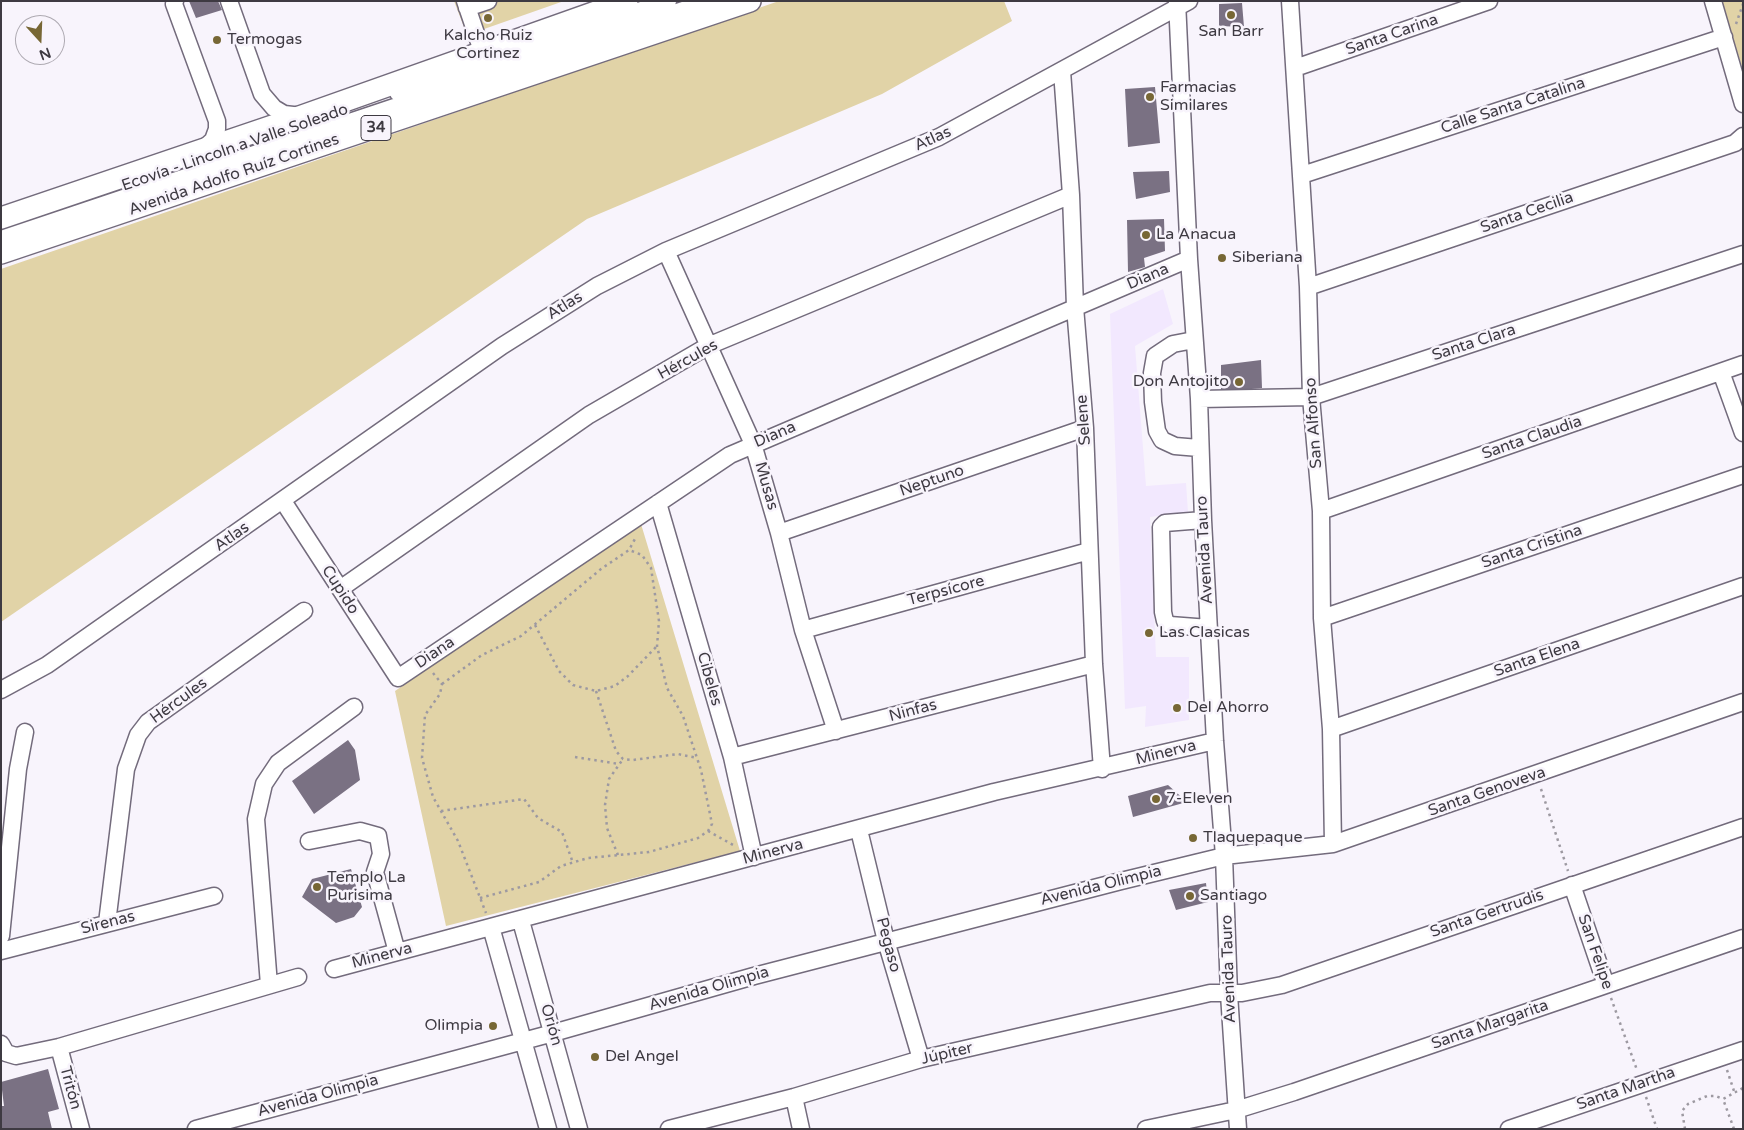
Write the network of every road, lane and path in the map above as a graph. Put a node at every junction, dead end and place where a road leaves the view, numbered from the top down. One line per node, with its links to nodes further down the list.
1 (229, 1): 19 (street)
2 (488, 1): 12 (street)
3 (627, 1): 15 (main road, Avenida Adolfo Ruíz Cortines / 34)
4 (668, 1): 25 (street, Ecovía - Lincoln a Valle Soleado)
5 (750, 1): 13 (main road, Avenida Adolfo Ruíz Cortines / 34)
6 (1290, 1): 16 (street, San Alfonso)
7 (1489, 1): 16 (street, Santa Carina)
8 (1713, 1): 14 (street)
9 (174, 2): 21 (street)
10 (1181, 3): 17 (street, Atlas); 30 (street, Avenida Tauro)
11 (1743, 4): 14 (path)
12 (466, 5): 15 (street)
13 (712, 5): 26 (street); 28 (main road, Avenida Adolfo Ruíz Cortines / 34)
14 (1729, 32): 18 (street); 22 (street, Calle Santa Catalina)
15 (482, 51): 19 (main road, Avenida Adolfo Ruíz Cortines / 34)
16 (1295, 68): 22 (street, San Alfonso)
17 (1062, 71): 23 (street, Selene); 27 (street, Atlas)
18 (1743, 104)
19 (302, 116): 21 (main road, Avenida Adolfo Ruíz Cortines / 34)
20 (1743, 136): 31 (street, Santa Cecilia)
21 (200, 151): 24 (main road, Avenida Adolfo Ruíz Cortines / 34)
22 (1302, 175): 31 (street, San Alfonso)
23 (1071, 195): 32 (street, Selene); 34 (street, Hércules)
24 (1, 218)
25 (1, 228)
26 (1, 240)
27 (666, 251): 34 (street, Musas); 44 (street, Atlas)
28 (1, 253)
29 (1743, 254): 37 (street, Santa Clara)
30 (1189, 259): 32 (street, Diana); 33 (street, Avenida Tauro)
31 (1308, 287): 37 (street, San Alfonso)
32 (1076, 307): 39 (street, Selene); 41 (street, Diana)
33 (1194, 340): 38 (street, Avenida Tauro); 42 (street)
34 (708, 346): 41 (street, Musas); 53 (street, Hércules)
35 (1743, 364): 36 (street, Santa Claudia)
36 (1721, 372): 40 (street); 46 (street, Santa Claudia)
37 (1311, 396): 38 (street, Santa Clara); 46 (street, San Alfonso)
38 (1199, 399): 42 (street, Avenida Tauro)
39 (1085, 428): 48 (street, Neptuno); 51 (street, Selene)
40 (1743, 433)
41 (753, 444): 45 (street, Diana); 48 (street, Musas)
42 (1199, 448): 47 (street, Avenida Tauro)
43 (1743, 475): 55 (street, Santa Cristina)
44 (283, 502): 53 (street, Cupido); 64 (street, Atlas)
45 (658, 503): 60 (street, Diana); 73 (street, Cibeles)
46 (1321, 511): 55 (street, San Alfonso)
47 (1203, 520): 57 (street, Avenida Tauro); 57 (street)
48 (779, 533): 58 (street, Musas)
49 (637, 534): 50 (path)
50 (629, 550): 56 (path); 59 (path)
51 (1089, 551): 58 (street, Terpsícore); 61 (street, Selene)
52 (1743, 586): 68 (street, Santa Elena)
53 (340, 589): 62 (street, Cupido)
54 (304, 611): 93 (street, Hércules)
55 (1322, 618): 68 (street, San Alfonso)
56 (535, 625): 63 (path); 65 (path)
57 (1209, 628): 71 (street, Avenida Tauro)
58 (803, 630): 69 (street, Musas)
59 (657, 646): 65 (path); 74 (path)
60 (421, 662): 62 (street, Diana); 63 (path)
61 (1094, 664): 69 (street, Ninfas); 77 (street, Selene)
62 (398, 678)
63 (442, 684): 79 (path)
64 (1, 690)
65 (596, 691): 75 (path)
66 (1743, 702): 78 (street, Santa Genoveva)
67 (354, 707): 102 (street)
68 (1331, 729): 84 (street, San Alfonso)
69 (836, 731): 73 (street, Ninfas)
70 (25, 732): 95 (street)
71 (1215, 741): 77 (street, Minerva); 86 (street, Avenida Tauro)
72 (576, 757): 76 (path)
73 (732, 757): 87 (street, Cibeles)
74 (697, 758): 75 (path); 82 (path)
75 (622, 759): 76 (path)
76 (619, 764): 85 (path)
77 (1102, 769): 81 (street, Minerva)
78 (1537, 775): 84 (street, Santa Genoveva); 89 (path)
79 (441, 811): 88 (path); 91 (path)
80 (1743, 827): 89 (street, Santa Gertrudis)
81 (859, 830): 87 (street, Minerva); 97 (street, Pegaso)
82 (708, 831): 85 (path); 87 (path)
83 (310, 841): 99 (street)
84 (1334, 844): 86 (street, Santa Genoveva)
85 (618, 856): 88 (path)
86 (1224, 856): 97 (street, Avenida Olimpia); 104 (street, Avenida Tauro)
87 (754, 857): 92 (street, Minerva)
88 (573, 863): 91 (path)
89 (1572, 885): 103 (street, San Felipe); 104 (street, Santa Gertrudis)
90 (214, 896): 93 (street, Sirenas)
91 (480, 898): 94 (path)
92 (521, 920): 94 (street, Minerva); 105 (street, Orión)
93 (107, 923): 98 (street, Sirenas)
94 (492, 927): 99 (street, Minerva); 106 (street, Orión)
95 (1, 936)
96 (1743, 938): 103 (street, Santa Margarita)
97 (886, 941): 105 (street, Avenida Olimpia); 111 (street, Pegaso)
98 (1, 951)
99 (397, 952): 100 (street, Minerva)
100 (334, 969)
101 (298, 977): 102 (street)
102 (269, 984): 107 (street)
103 (1606, 985): 112 (path, San Felipe); 117 (street, Santa Margarita)
104 (1229, 994): 111 (street, Júpiter); 117 (street, Avenida Tauro)
105 (553, 1033): 106 (street, Avenida Olimpia); 121 (street, Orión)
106 (524, 1040): 119 (street, Avenida Olimpia); 120 (street, Orión)
107 (59, 1047): 108 (street); 118 (street, Tritón)
108 (4, 1048)
109 (1743, 1050): 110 (street, Santa Martha)
110 (1722, 1057): 112 (street, Santa Martha); 114 (path)
111 (921, 1059): 115 (street, Júpiter)
112 (1642, 1084): 126 (street, Santa Martha); 127 (path, San Felipe)
113 (1743, 1088): 114 (path)
114 (1734, 1091): 116 (path)
115 (794, 1097): 122 (street, Júpiter); 123 (street)
116 (1723, 1099): 128 (path); 129 (path)
117 (1236, 1110): 124 (street, Santa Margarita); 125 (street, Avenida Tauro)
118 (81, 1129)
119 (196, 1129)
120 (548, 1129)
121 (579, 1129)
122 (669, 1129)
123 (801, 1129)
124 (1146, 1129)
125 (1238, 1129)
126 (1509, 1129)
127 (1657, 1129)
128 (1685, 1129)
129 (1734, 1129)

